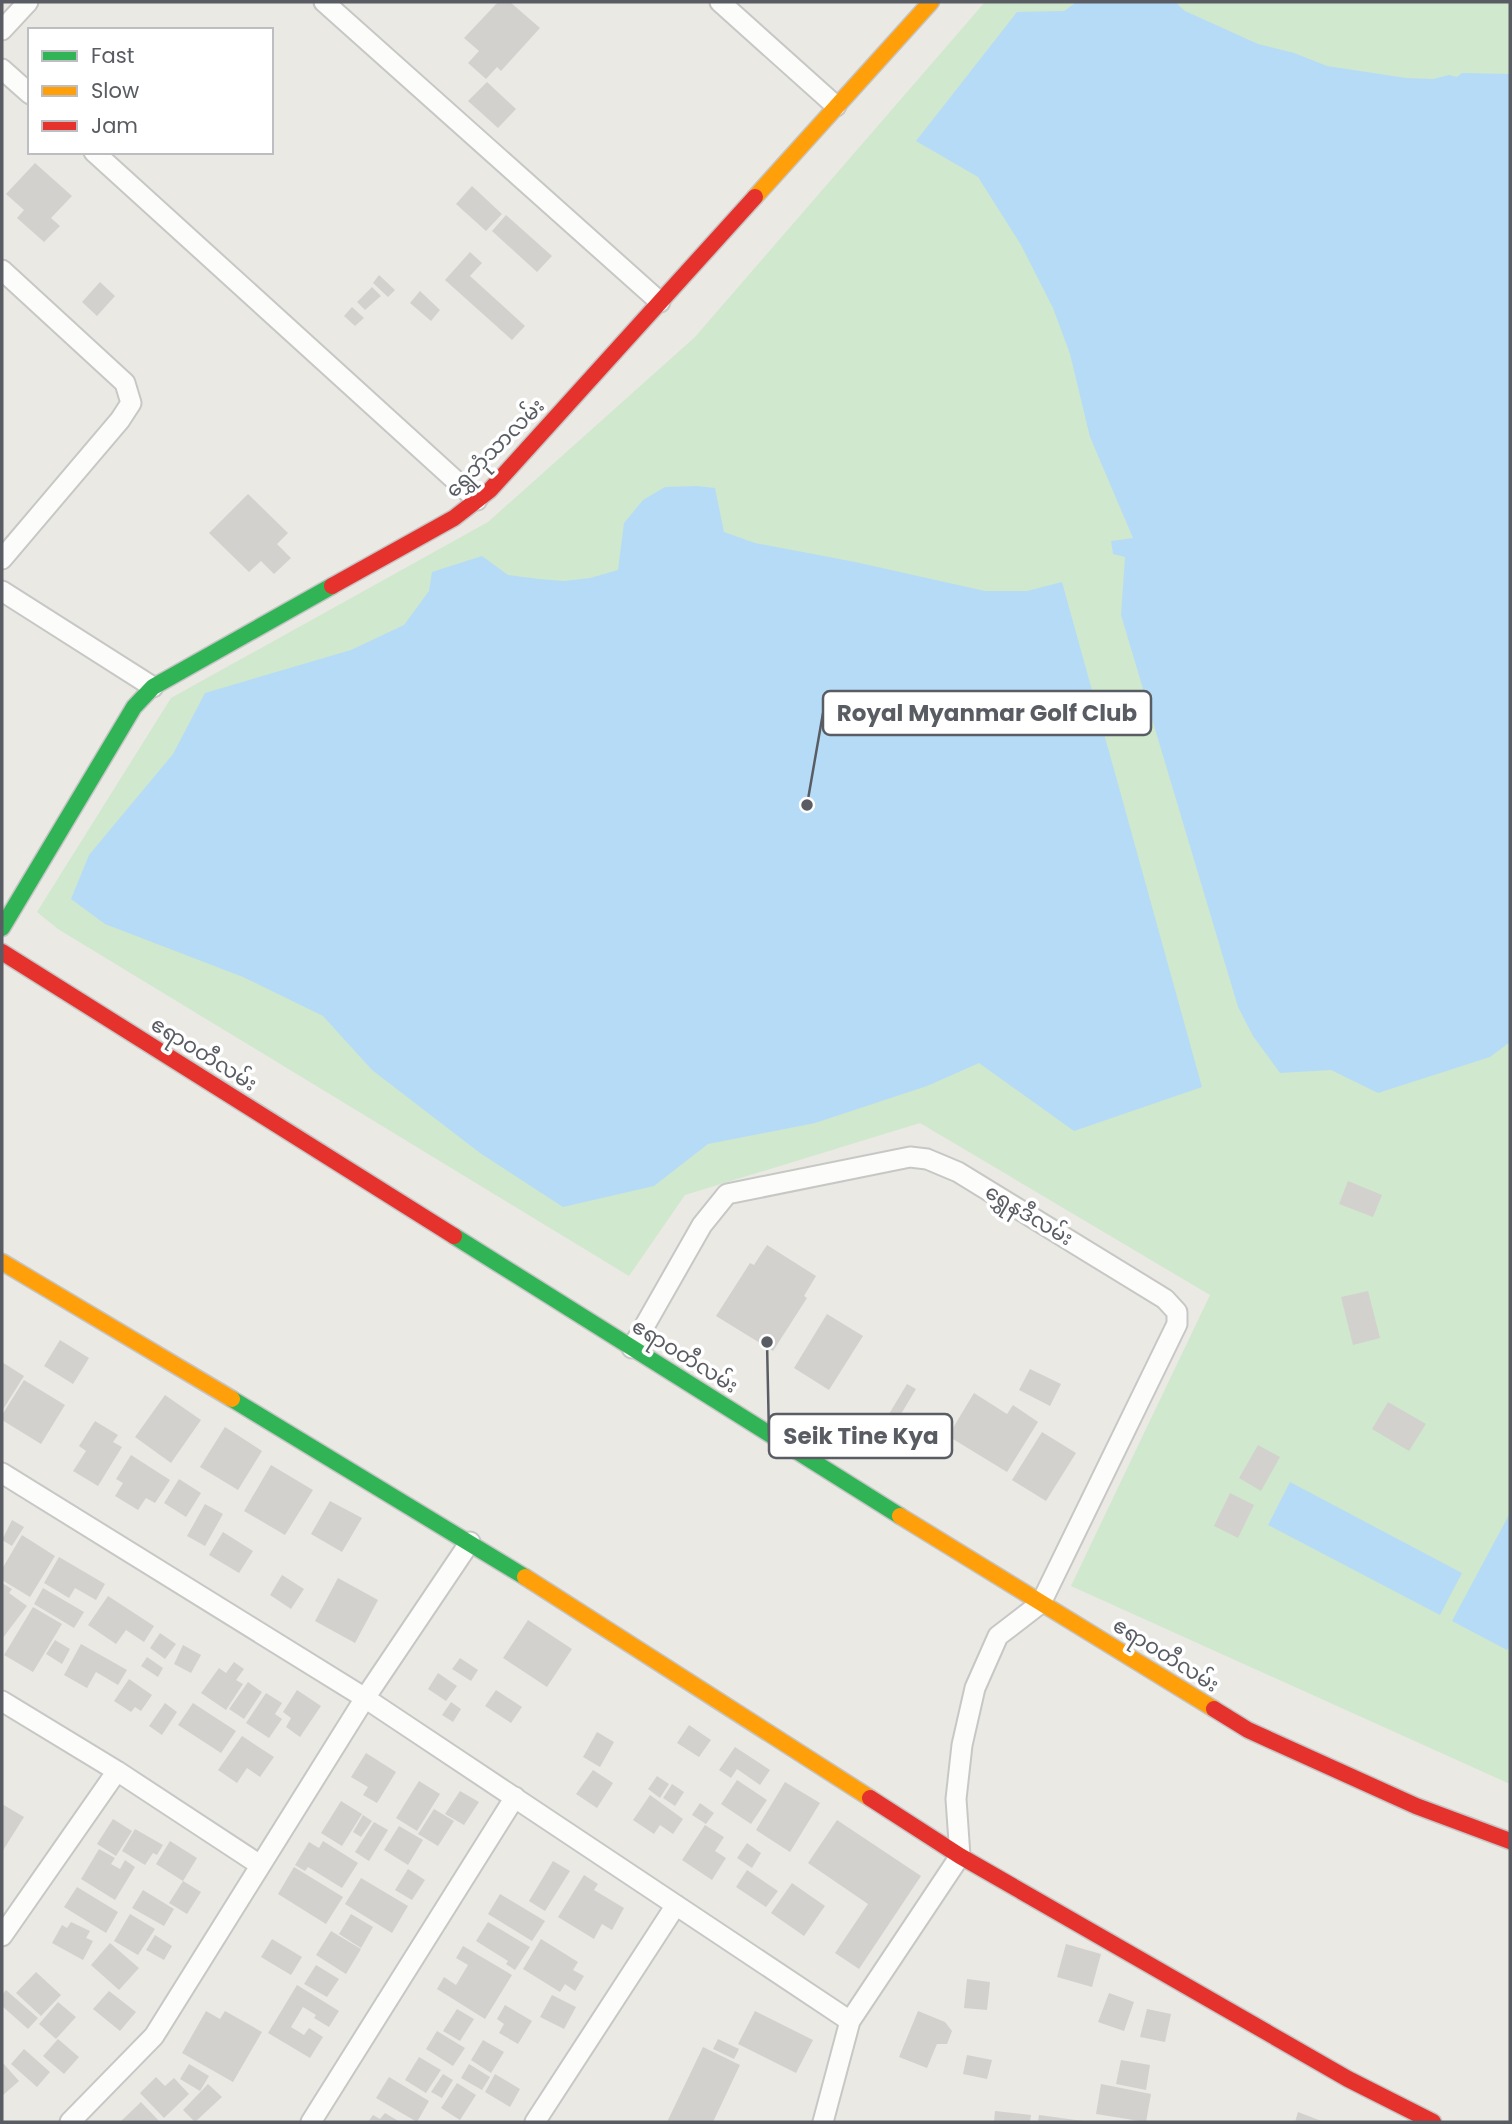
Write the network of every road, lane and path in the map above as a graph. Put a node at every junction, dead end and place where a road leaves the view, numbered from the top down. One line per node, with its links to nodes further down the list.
1 (28, 2): 5 (street)
2 (324, 2): 11 (street)
3 (720, 2): 8 (street)
4 (931, 2): 8 (street, ရွှေဘုံသာလမ်း)
5 (2, 30)
6 (2, 69): 7 (street)
7 (28, 92)
8 (836, 106): 11 (street, ရွှေဘုံသာလမ်း)
9 (96, 154): 12 (street)
10 (2, 271): 13 (street)
11 (660, 302): 12 (street, ရွှေဘုံသာလမ်း)
12 (477, 500): 15 (street, ရွှေဘုံသာလမ်း)
13 (2, 559)
14 (2, 591): 15 (street)
15 (153, 687): 16 (street, ရွှေဘုံသာလမ်း)
16 (2, 928)
17 (2, 952): 19 (street, ဧရာဝတီလမ်း)
18 (2, 1262): 21 (street)
19 (632, 1348): 22 (street, ဧရာဝတီလမ်း); 22 (street, ရွှေနဒီလမ်း)
20 (2, 1473): 23 (street)
21 (470, 1542): 23 (street); 28 (street)
22 (1041, 1603): 27 (street, ဧရာဝတီလမ်း); 28 (street)
23 (365, 1698): 26 (street); 29 (street)
24 (2, 1701): 25 (street)
25 (117, 1771): 29 (street); 31 (street)
26 (515, 1797): 30 (street); 34 (street)
27 (1510, 1840)
28 (960, 1856): 32 (street); 37 (street)
29 (260, 1865): 33 (street)
30 (676, 1905): 32 (street); 35 (street)
31 (2, 1936)
32 (850, 2021): 36 (street)
33 (70, 2122)
34 (311, 2122)
35 (534, 2122)
36 (823, 2122)
37 (1433, 2122)

